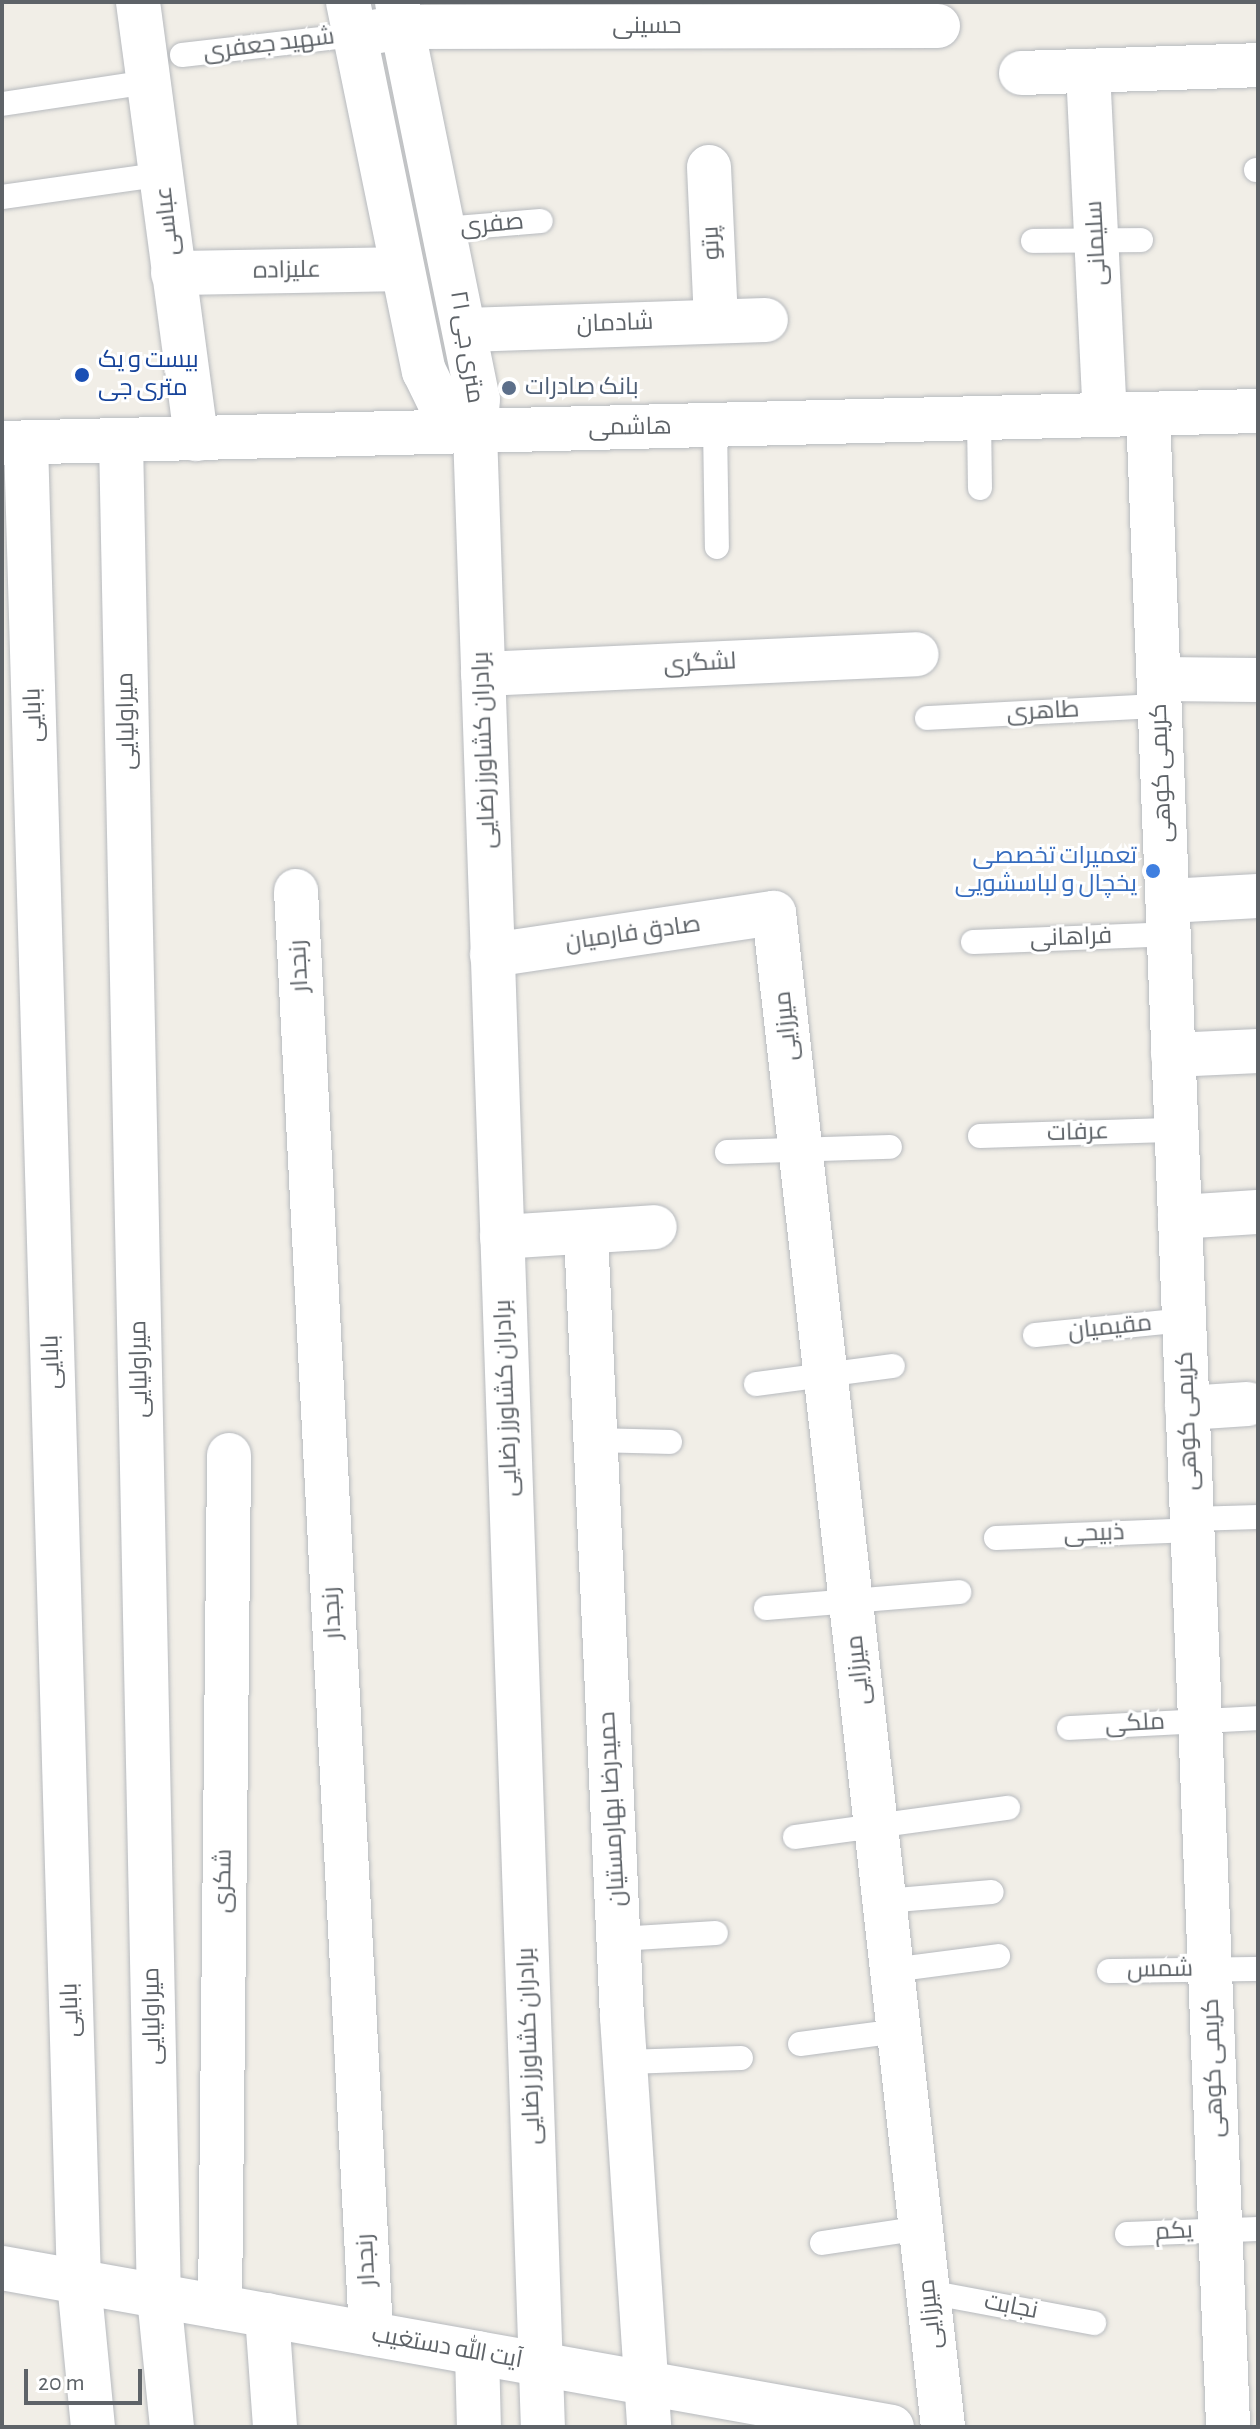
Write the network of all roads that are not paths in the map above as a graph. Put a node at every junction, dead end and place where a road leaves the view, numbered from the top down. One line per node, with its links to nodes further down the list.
1 (138, 2): 6 (street, عباسی)
2 (399, 14): 3 (street, حسینی); 4 (street, حسینی); 14 (street, ۲۱ متری جی)
3 (352, 18): 6 (lane, شهید جعفری); 18 (street, ۲۱ متری جی)
4 (938, 26)
5 (1258, 65): 7 (street)
6 (166, 68): 9 (lane, شهید جعفری); 11 (street, عباسی)
7 (1088, 71): 8 (street); 17 (street, سلیمانی)
8 (1021, 73)
9 (2, 104)
10 (709, 167): 20 (street, پرتو)
11 (163, 174): 12 (lane); 19 (street, عباسی)
12 (2, 197)
13 (541, 221): 14 (lane, صفری)
14 (444, 229): 22 (street, ۲۱ متری جی)
15 (1141, 240): 17 (lane)
16 (1033, 241): 17 (lane)
17 (1097, 241): 25 (street, سلیمانی)
18 (400, 269): 19 (street, علیزاده); 28 (street, ۲۱ متری جی)
19 (173, 273): 29 (street, عباسی)
20 (716, 319): 21 (street, شادمان); 22 (street, شادمان)
21 (766, 320)
22 (465, 330): 28 (street, ۲۱ متری جی)
23 (1258, 411): 24 (street, هاشمی)
24 (1148, 414): 25 (street, هاشمی); 37 (street, کریمی کوهی)
25 (1105, 415): 26 (street, هاشمی)
26 (979, 418): 27 (street, هاشمی); 32 (lane)
27 (715, 426): 28 (street, هاشمی); 33 (lane)
28 (475, 432): 29 (street, هاشمی); 35 (street, برادران کشاورز رضایی)
29 (196, 439): 30 (street, هاشمی)
30 (121, 441): 31 (street, هاشمی); 99 (street, میراولیایی)
31 (14, 443): 97 (street, بابایی)
32 (980, 488)
33 (717, 547)
34 (917, 654): 35 (street, لشگری)
35 (483, 674): 44 (street, برادران کشاورز رضایی)
36 (1258, 680): 37 (street)
37 (1159, 692): 38 (lane, طاهری); 42 (street, کریمی کوهی)
38 (927, 718)
39 (296, 891): 103 (street, رنجدار)
40 (1258, 896): 42 (street)
41 (774, 913): 44 (street, صادق فارمیان); 51 (street, میرزایی)
42 (1168, 918): 43 (lane, فراهانی); 46 (street, کریمی کوهی)
43 (973, 942)
44 (492, 955): 56 (street, برادران کشاورز رضایی)
45 (1258, 1051): 46 (street)
46 (1173, 1055): 47 (street, کریمی کوهی)
47 (1176, 1130): 48 (lane, عرفات); 53 (street, کریمی کوهی)
48 (980, 1136)
49 (890, 1147): 51 (lane)
50 (727, 1152): 51 (lane)
51 (801, 1152): 60 (street, میرزایی)
52 (1258, 1212): 53 (street)
53 (1180, 1217): 57 (street, کریمی کوهی)
54 (655, 1227): 55 (street)
55 (586, 1234): 56 (street); 64 (street, حمیدرضا بهارمستیان)
56 (502, 1237): 105 (street, برادران کشاورز رضایی)
57 (1184, 1320): 58 (lane, مقیمیان); 63 (street, کریمی کوهی)
58 (1035, 1335)
59 (893, 1366): 60 (lane)
60 (826, 1374): 61 (lane); 71 (street, میرزایی)
61 (756, 1384)
62 (1248, 1404): 63 (street)
63 (1187, 1408): 68 (street, کریمی کوهی)
64 (596, 1440): 65 (lane); 82 (street, حمیدرضا بهارمستیان)
65 (670, 1442)
66 (229, 1455): 100 (street, شکری)
67 (1258, 1517): 68 (lane, ذبیحی)
68 (1192, 1525): 69 (lane, ذبیحی); 74 (street, کریمی کوهی)
69 (996, 1538)
70 (959, 1592): 71 (lane)
71 (851, 1601): 72 (lane); 77 (street, میرزایی)
72 (766, 1608)
73 (1258, 1718): 74 (lane, ملکی)
74 (1200, 1721): 75 (lane, ملکی); 84 (street, کریمی کوهی)
75 (1069, 1728)
76 (1008, 1808): 77 (lane)
77 (876, 1826): 78 (lane); 80 (street, میرزایی)
78 (795, 1837)
79 (992, 1892): 80 (lane)
80 (885, 1901): 86 (street, میرزایی)
81 (716, 1933): 82 (lane)
82 (619, 1939): 91 (street, حمیدرضا بهارمستیان)
83 (998, 1956): 86 (lane)
84 (1210, 1969): 85 (lane, شمس); 87 (lane, شمس); 93 (street, کریمی کوهی)
85 (1258, 1969)
86 (892, 1970): 88 (street, میرزایی)
87 (1109, 1971)
88 (899, 2031): 89 (lane); 92 (street, میرزایی)
89 (800, 2044)
90 (741, 2058): 91 (lane)
91 (627, 2062): 106 (street, حمیدرضا بهارمستیان)
92 (921, 2228): 95 (lane); 98 (street, میرزایی)
93 (1239, 2229): 94 (lane, یکم); 116 (street, کریمی کوهی)
94 (1127, 2234)
95 (822, 2243)
96 (2, 2268): 97 (street, آیت الله دستغیب)
97 (79, 2282): 99 (street, آیت الله دستغیب); 108 (street, بابایی)
98 (928, 2292): 102 (lane, نجابت); 115 (street, میرزایی)
99 (159, 2297): 100 (street, آیت الله دستغیب); 109 (street, میراولیایی)
100 (220, 2307): 101 (street, آیت الله دستغیب)
101 (267, 2315): 103 (street, آیت الله دستغیب); 110 (street)
102 (1094, 2323)
103 (371, 2334): 104 (street, آیت الله دستغیب)
104 (477, 2353): 105 (street, آیت الله دستغیب); 111 (street)
105 (540, 2364): 106 (street, آیت الله دستغیب); 112 (street, برادران کشاورز رضایی)
106 (646, 2383): 107 (street, آیت الله دستغیب); 113 (street, حمیدرضا بهارمستیان)
107 (843, 2422): 114 (street, آیت الله دستغیب)
108 (93, 2427)
109 (172, 2427)
110 (275, 2427)
111 (479, 2427)
112 (543, 2427)
113 (649, 2427)
114 (892, 2427)
115 (943, 2427)
116 (1228, 2427)

